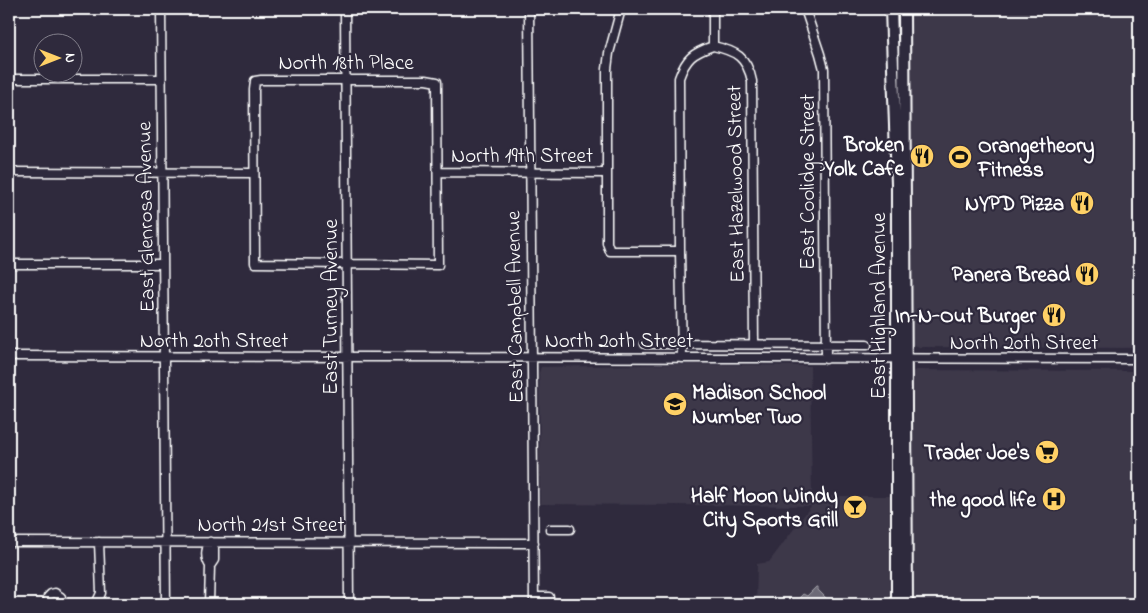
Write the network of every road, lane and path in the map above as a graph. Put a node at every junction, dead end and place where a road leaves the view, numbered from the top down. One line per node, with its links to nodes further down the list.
1 (161, 9): 11 (street, East Glenrosa Avenue)
2 (345, 9): 12 (street, East Turney Avenue)
3 (529, 9): 17 (street, East Campbell Avenue)
4 (621, 9): 18 (street)
5 (713, 9): 9 (street)
6 (805, 9): 28 (street, East Coolidge Street)
7 (892, 9): 19 (main road, East Highland Avenue)
8 (904, 9): 19 (main road, East Highland Avenue)
9 (713, 46): 20 (street); 26 (street, East Hazelwood Street)
10 (9, 79): 11 (street)
11 (161, 79): 14 (street, East Glenrosa Avenue)
12 (345, 80): 15 (street, North 18th Place); 16 (street, North 18th Place); 23 (street, East Turney Avenue)
13 (9, 172): 14 (street)
14 (162, 172): 16 (street); 22 (street, East Glenrosa Avenue)
15 (438, 172): 17 (street, North 19th Street); 23 (street)
16 (254, 173): 23 (street)
17 (530, 173): 18 (street, North 19th Street); 32 (street, East Campbell Avenue)
18 (606, 173): 20 (street)
19 (901, 184): 35 (main road, East Highland Avenue)
20 (680, 252): 25 (street)
21 (9, 264): 22 (street)
22 (162, 264): 30 (street, East Glenrosa Avenue)
23 (347, 265): 31 (street, East Turney Avenue)
24 (645, 344): 25 (street, North 20th Street)
25 (682, 344): 26 (street, North 20th Street); 33 (street)
26 (754, 344): 28 (street, North 20th Street)
27 (867, 344): 28 (street, North 20th Street)
28 (826, 345): 34 (street, East Coolidge Street)
29 (9, 356): 30 (street, North 20th Street)
30 (163, 357): 31 (street, North 20th Street); 42 (street, East Glenrosa Avenue)
31 (348, 358): 32 (street, North 20th Street); 39 (street, East Turney Avenue)
32 (532, 358): 33 (street, North 20th Street); 44 (street, East Campbell Avenue)
33 (682, 358): 34 (street, North 20th Street)
34 (826, 359): 35 (street, North 20th Street)
35 (901, 359): 36 (street, North 20th Street); 53 (main road, East Highland Avenue); 54 (main road, East Highland Avenue)
36 (1139, 360)
37 (550, 529): 38 (street)
38 (570, 529)
39 (349, 541): 43 (street, North 21st Street); 44 (street, North 21st Street); 52 (street, East Turney Avenue)
40 (9, 542): 41 (street, North 21st Street)
41 (99, 542): 42 (street, North 21st Street); 49 (street)
42 (166, 542): 43 (street, North 21st Street); 50 (street, East Glenrosa Avenue)
43 (210, 542): 51 (street)
44 (534, 543): 46 (street, East Campbell Avenue)
45 (549, 597): 46 (street)
46 (534, 601)
47 (50, 604): 48 (street)
48 (60, 604)
49 (96, 604)
50 (166, 604)
51 (209, 604)
52 (349, 604)
53 (897, 604)
54 (907, 604)

